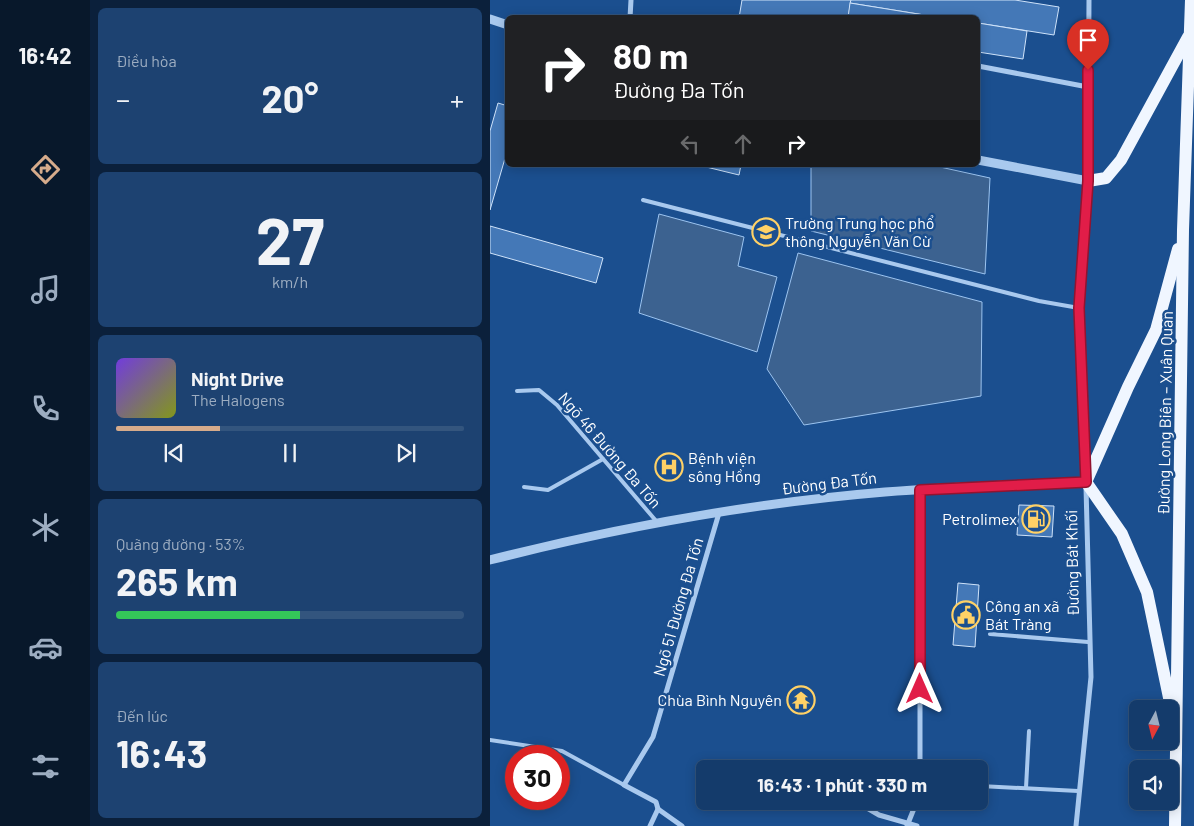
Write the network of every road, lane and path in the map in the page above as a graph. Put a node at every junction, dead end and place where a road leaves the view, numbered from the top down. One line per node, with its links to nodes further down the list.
1 (631, 0): 4 (street)
2 (1089, 0): 9 (street, Đường Bát Khối)
3 (1191, 0): 7 (main road, Đường Long Biên – Xuân Quan)
4 (630, 15)
5 (490, 19): 6 (street)
6 (505, 24)
7 (1192, 34): 11 (main road); 13 (main road, Đường Long Biên – Xuân Quan)
8 (980, 66): 9 (street)
9 (1088, 87): 11 (street, Đường Bát Khối)
10 (980, 160): 11 (street)
11 (1088, 181): 14 (street, Đường Bát Khối)
12 (643, 200): 14 (lane)
13 (1183, 230): 17 (main road); 26 (main road, Đường Long Biên – Xuân Quan)
14 (1079, 308): 17 (street, Đường Bát Khối)
15 (517, 391): 16 (lane, Ngõ 46 Đường Đa Tốn)
16 (603, 459): 18 (lane); 21 (lane, Ngõ 46 Đường Đa Tốn)
17 (1086, 482): 19 (street, Đường Đa Tốn); 24 (street, Đường Bát Khối); 25 (main road)
18 (524, 487)
19 (920, 490): 20 (street, Đường Đa Tốn); 30 (street)
20 (718, 513): 21 (street, Đường Đa Tốn); 31 (street, Ngõ 51 Đường Đa Tốn)
21 (657, 522): 22 (street, Đường Đa Tốn)
22 (490, 560)
23 (990, 634): 24 (lane)
24 (1088, 642): 34 (street, Đường Bát Khối)
25 (1169, 700)
26 (1177, 700)
27 (1029, 731): 33 (lane)
28 (490, 740): 31 (lane)
29 (1177, 750): 43 (main road, Đường Long Biên – Xuân Quan)
30 (920, 760)
31 (624, 785): 35 (street)
32 (988, 786): 33 (lane)
33 (1026, 788): 34 (lane)
34 (1078, 791): 42 (street, Đường Bát Khối)
35 (658, 809): 39 (street); 40 (street)
36 (870, 810): 38 (street)
37 (914, 810): 38 (street)
38 (908, 825): 41 (street)
39 (650, 826)
40 (682, 826)
41 (917, 826)
42 (1076, 826)
43 (1175, 826)

